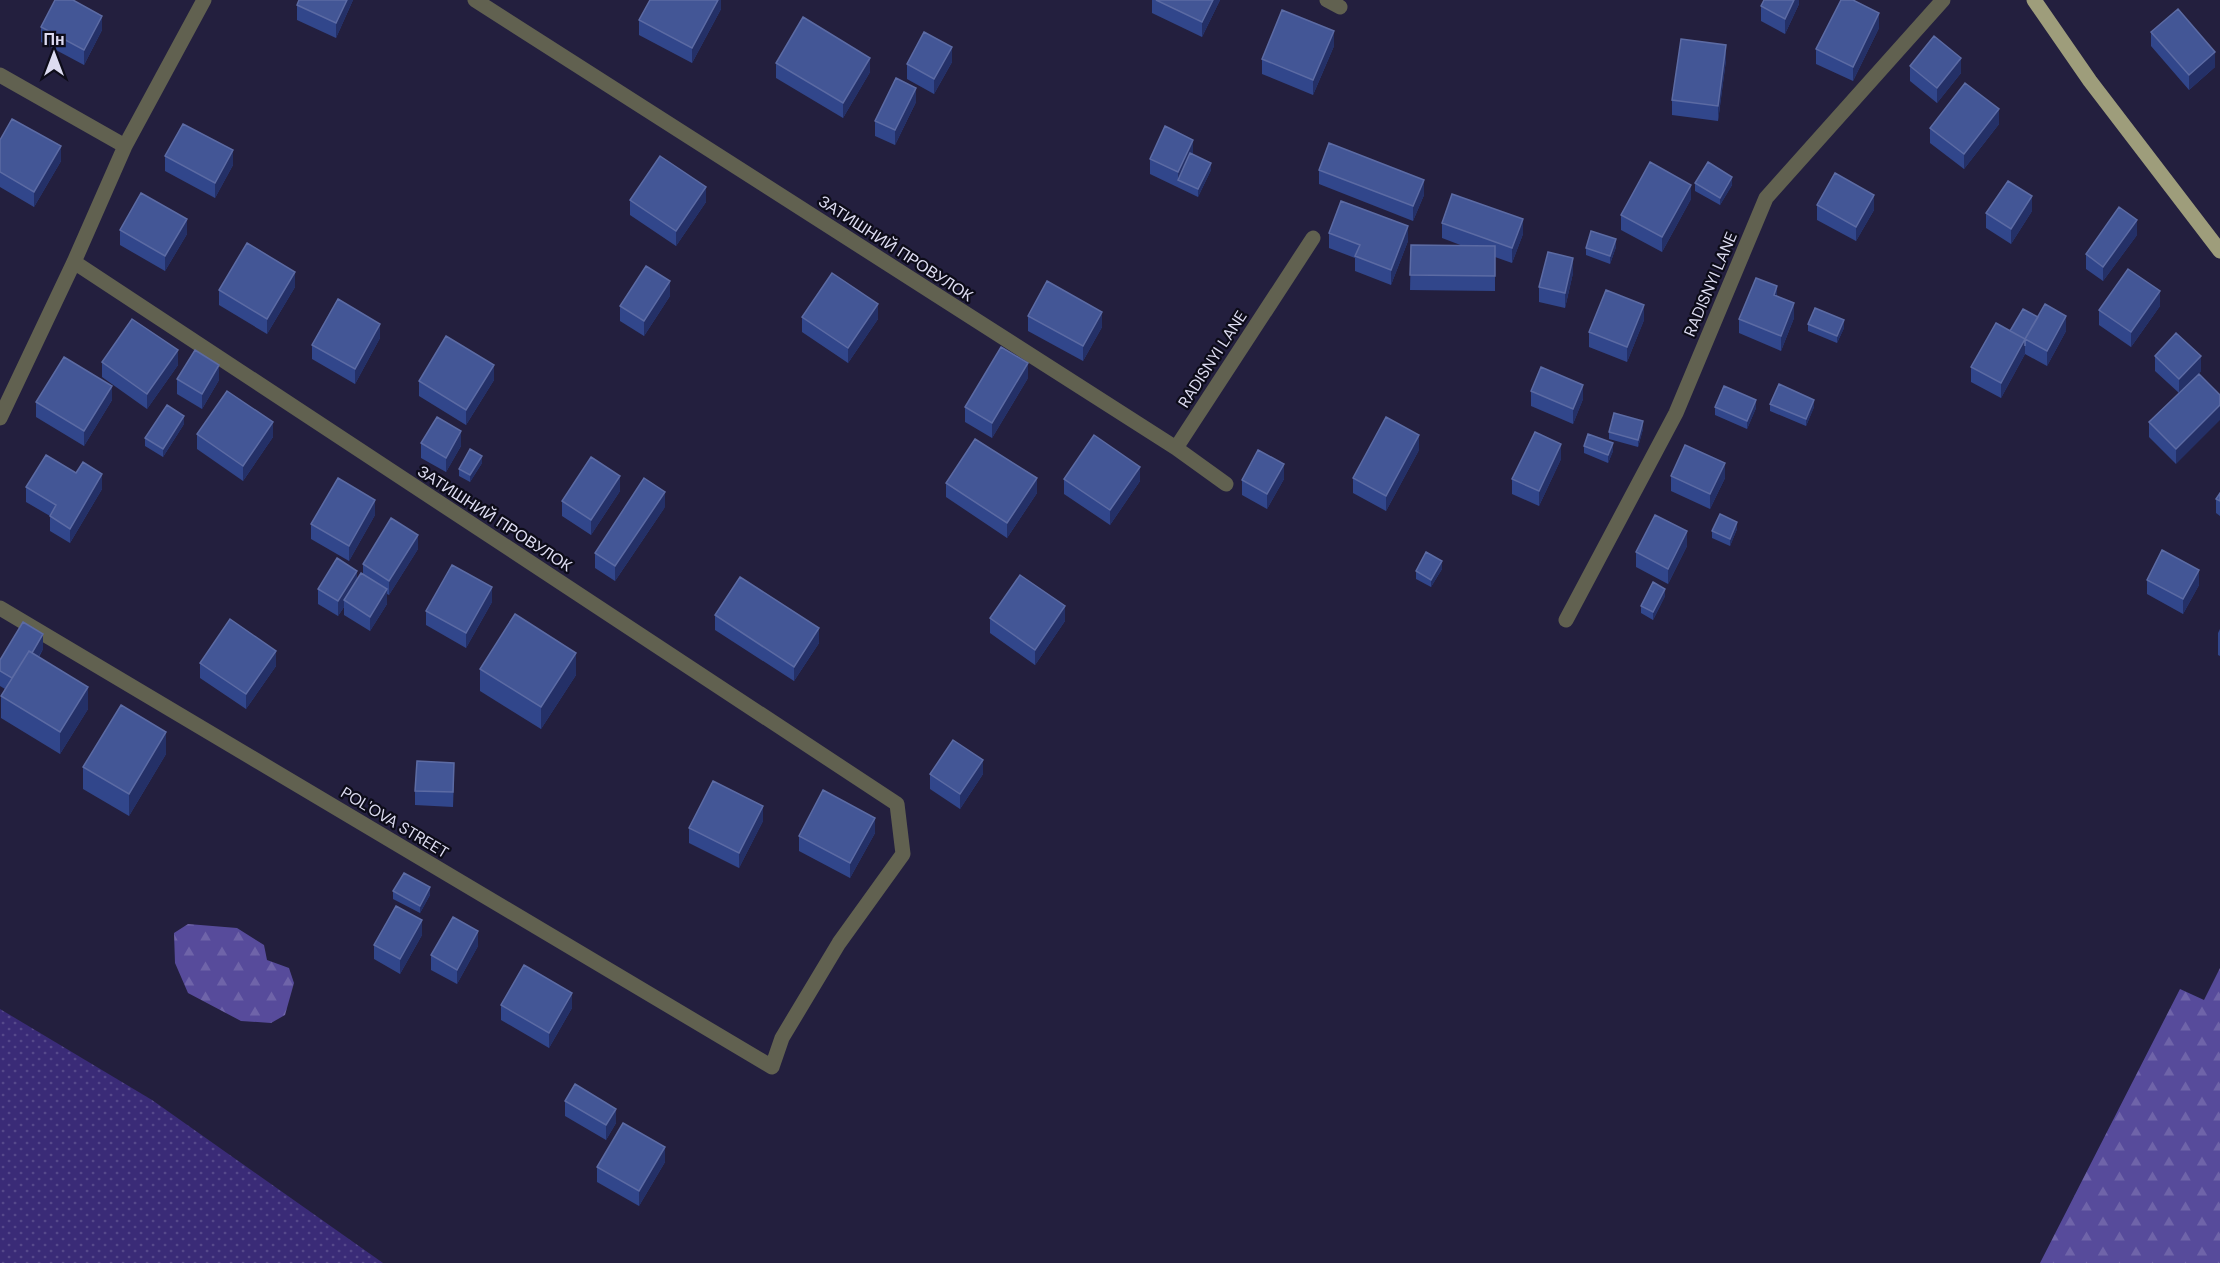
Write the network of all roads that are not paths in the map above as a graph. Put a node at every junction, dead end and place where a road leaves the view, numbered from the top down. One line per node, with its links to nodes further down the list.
1 (204, 0): 6 (street)
2 (475, 0): 11 (street, ЗАТИШНИЙ ПРОВУЛОК)
3 (1943, 0): 14 (street, RADISNYI LANE)
4 (2034, 0): 8 (main road)
5 (0, 75): 6 (street)
6 (125, 146): 9 (street)
7 (1313, 238): 11 (street, RADISNYI LANE)
8 (2220, 251)
9 (74, 262): 10 (street); 15 (street, ЗАТИШНИЙ ПРОВУЛОК)
10 (0, 418)
11 (1176, 448): 12 (street)
12 (1226, 484)
13 (0, 608): 15 (street, POL'OVA STREET)
14 (1566, 620)
15 (772, 1067)

